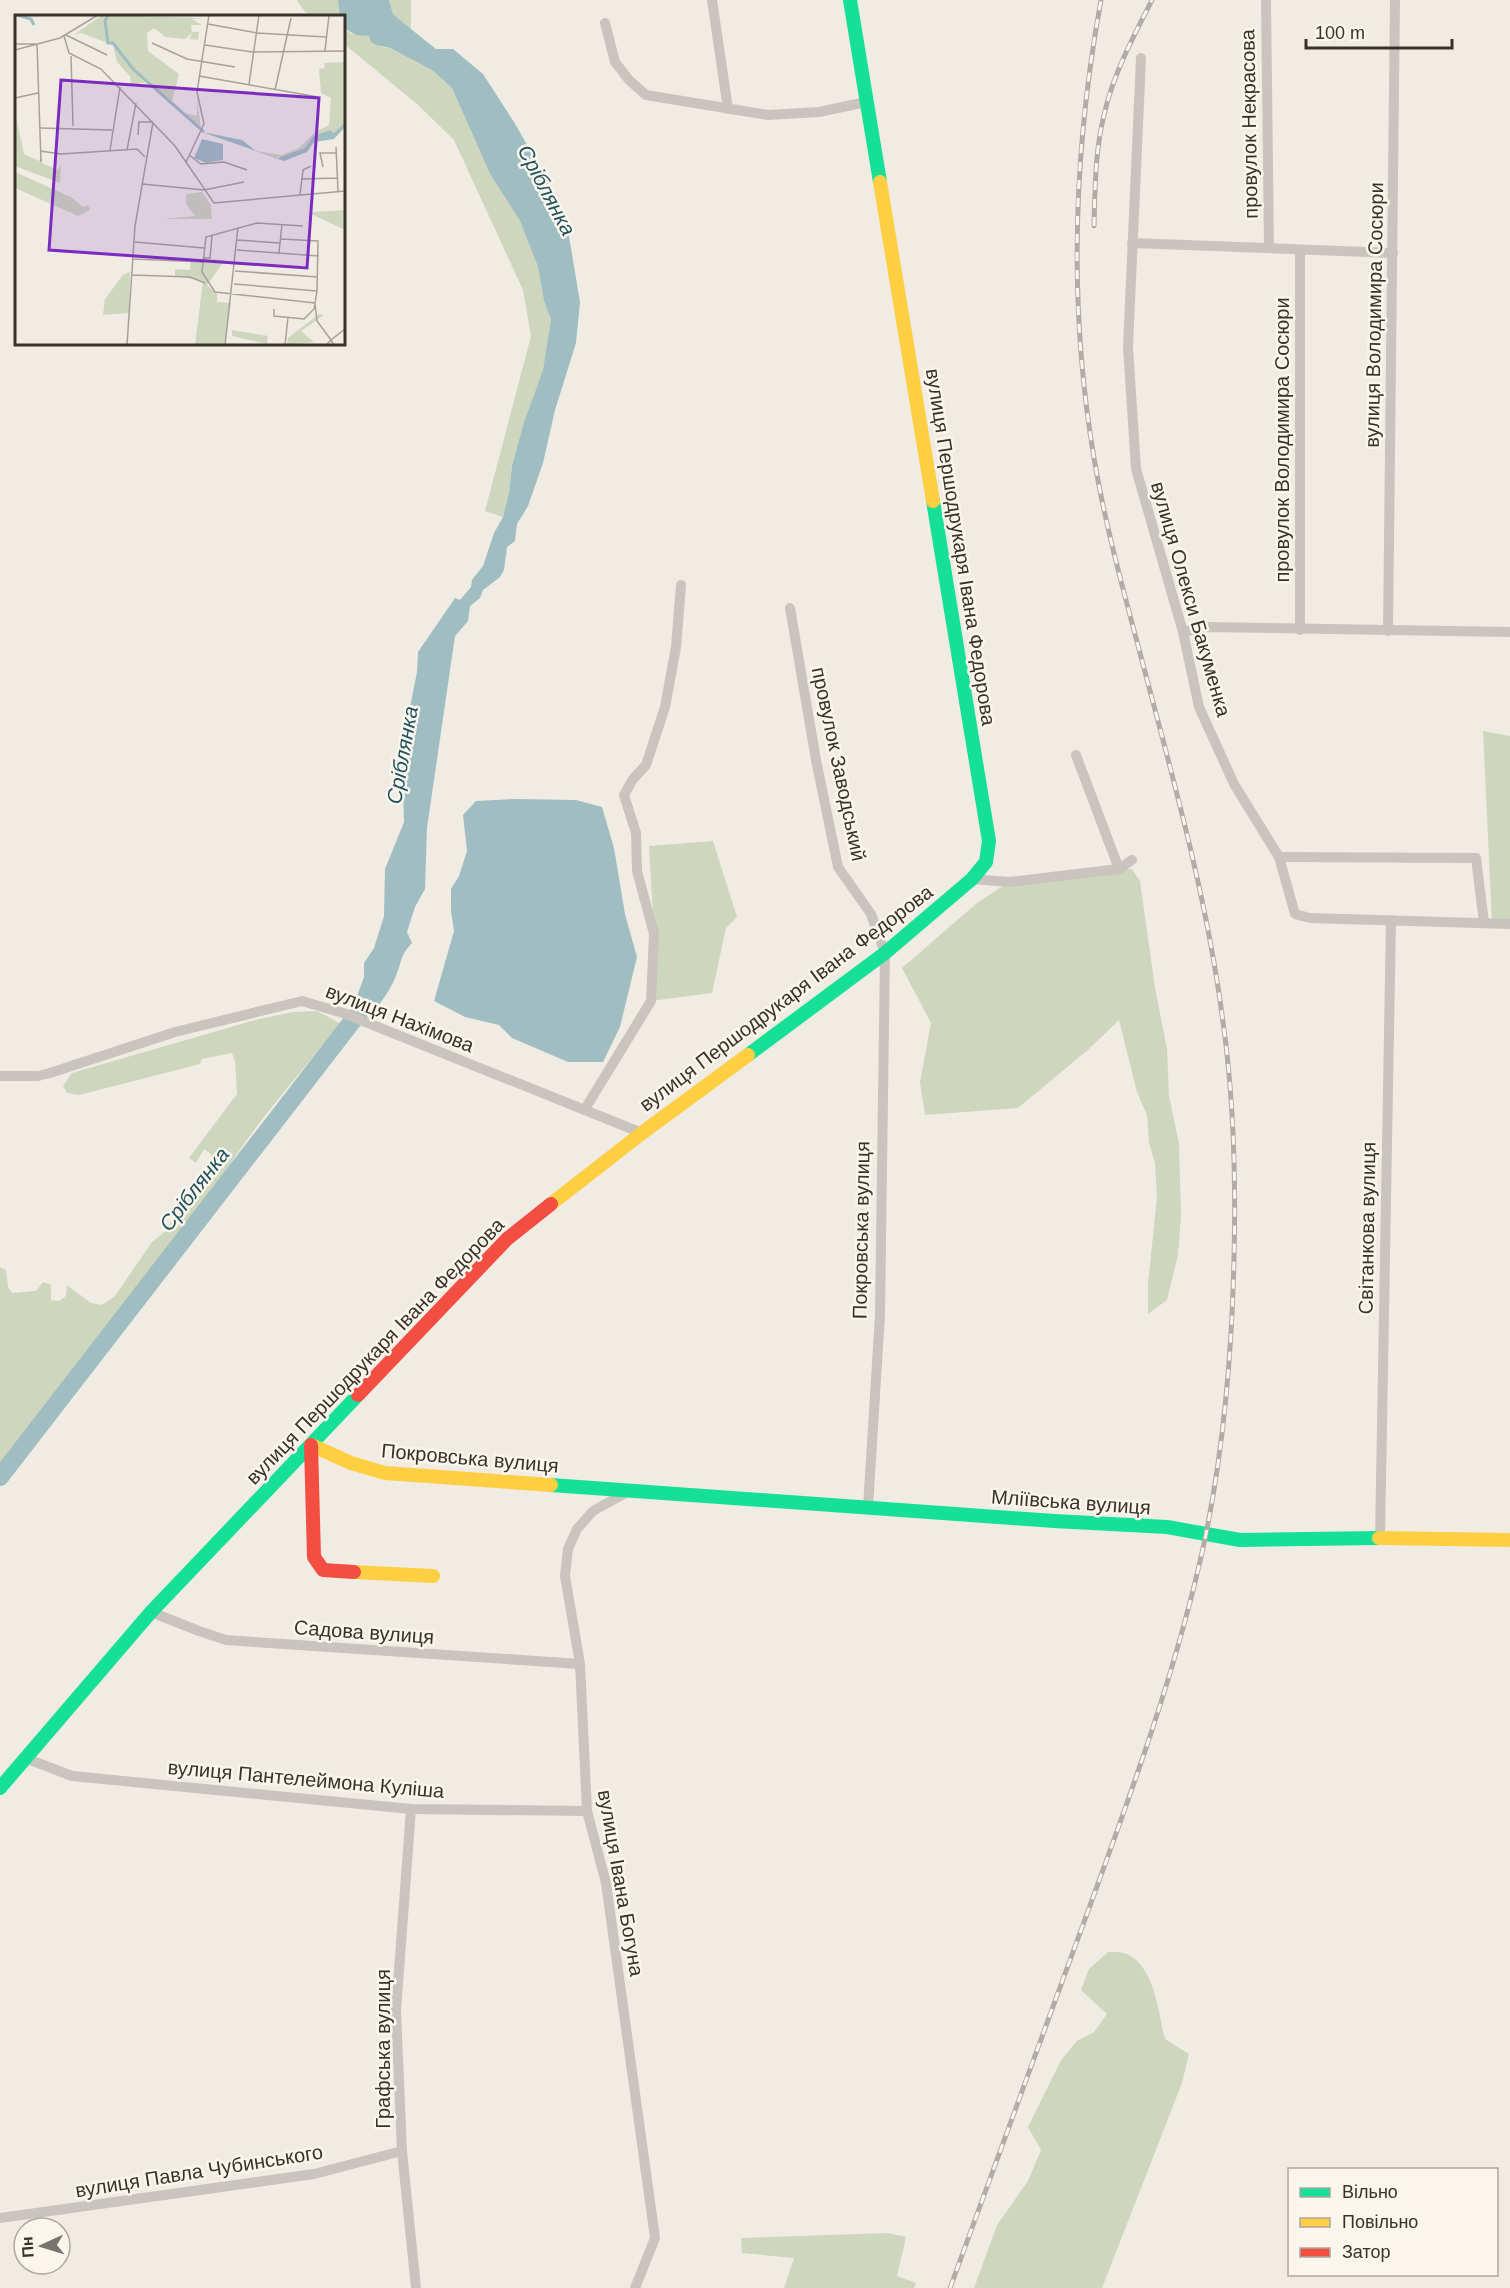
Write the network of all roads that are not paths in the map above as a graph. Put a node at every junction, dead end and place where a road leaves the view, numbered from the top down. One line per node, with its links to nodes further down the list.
1 (712, 0): 8 (street)
2 (850, 0): 7 (street, вулиця Першодрукаря Івана Федорова)
3 (1266, 0): 10 (street, провулок Некрасова)
4 (1395, 0): 12 (street, вулиця Володимира Сосюри)
5 (605, 23): 8 (street)
6 (1141, 58): 9 (street, вулиця Олекси Бакуменка)
7 (866, 102): 8 (street); 23 (street, вулиця Першодрукаря Івана Федорова)
8 (728, 109)
9 (1132, 243): 10 (street); 17 (street, вулиця Олекси Бакуменка)
10 (1269, 248): 11 (street)
11 (1300, 250): 12 (street); 15 (street, провулок Володимира Сосюри)
12 (1394, 253): 16 (street, вулиця Володимира Сосюри)
13 (681, 585): 29 (street)
14 (790, 608): 27 (street, провулок Заводський)
15 (1300, 630): 16 (street); 17 (street)
16 (1388, 631): 18 (street)
17 (1183, 632): 20 (street, вулиця Олекси Бакуменка)
18 (1510, 632)
19 (1076, 754): 22 (street)
20 (1279, 857): 24 (street, вулиця Олекси Бакуменка); 25 (street)
21 (1132, 860): 22 (street)
22 (1119, 868): 23 (street)
23 (972, 879): 27 (street, вулиця Першодрукаря Івана Федорова)
24 (1391, 920): 25 (street, вулиця Олекси Бакуменка); 34 (street, Світанкова вулиця)
25 (1484, 923): 26 (street, вулиця Олекси Бакуменка)
26 (1510, 924)
27 (885, 952): 30 (street, вулиця Першодрукаря Івана Федорова); 33 (street, Покровська вулиця)
28 (0, 1076): 29 (street, вулиця Нахімова)
29 (585, 1109): 30 (street, вулиця Нахімова)
30 (642, 1133): 31 (street, вулиця Першодрукаря Івана Федорова)
31 (311, 1445): 32 (street, Покровська вулиця); 36 (street); 37 (street, вулиця Першодрукаря Івана Федорова)
32 (630, 1491): 33 (street, Мліївська вулиця); 38 (street, вулиця Івана Богуна)
33 (868, 1507): 34 (street, Мліївська вулиця)
34 (1380, 1538): 35 (street, Мліївська вулиця)
35 (1510, 1540)
36 (433, 1576)
37 (151, 1612): 38 (street, Садова вулиця); 39 (street, вулиця Першодрукаря Івана Федорова)
38 (580, 1664): 42 (street, вулиця Івана Богуна)
39 (25, 1758): 40 (street, вулиця Першодрукаря Івана Федорова); 41 (street, вулиця Пантелеймона Куліша)
40 (0, 1788)
41 (411, 1809): 42 (street, вулиця Пантелеймона Куліша); 43 (street, Графська вулиця)
42 (587, 1811): 46 (street, вулиця Івана Богуна)
43 (402, 2151): 44 (street, вулиця Павла Чубинського); 45 (street, Графська вулиця)
44 (0, 2218)
45 (416, 2288)
46 (635, 2288)

